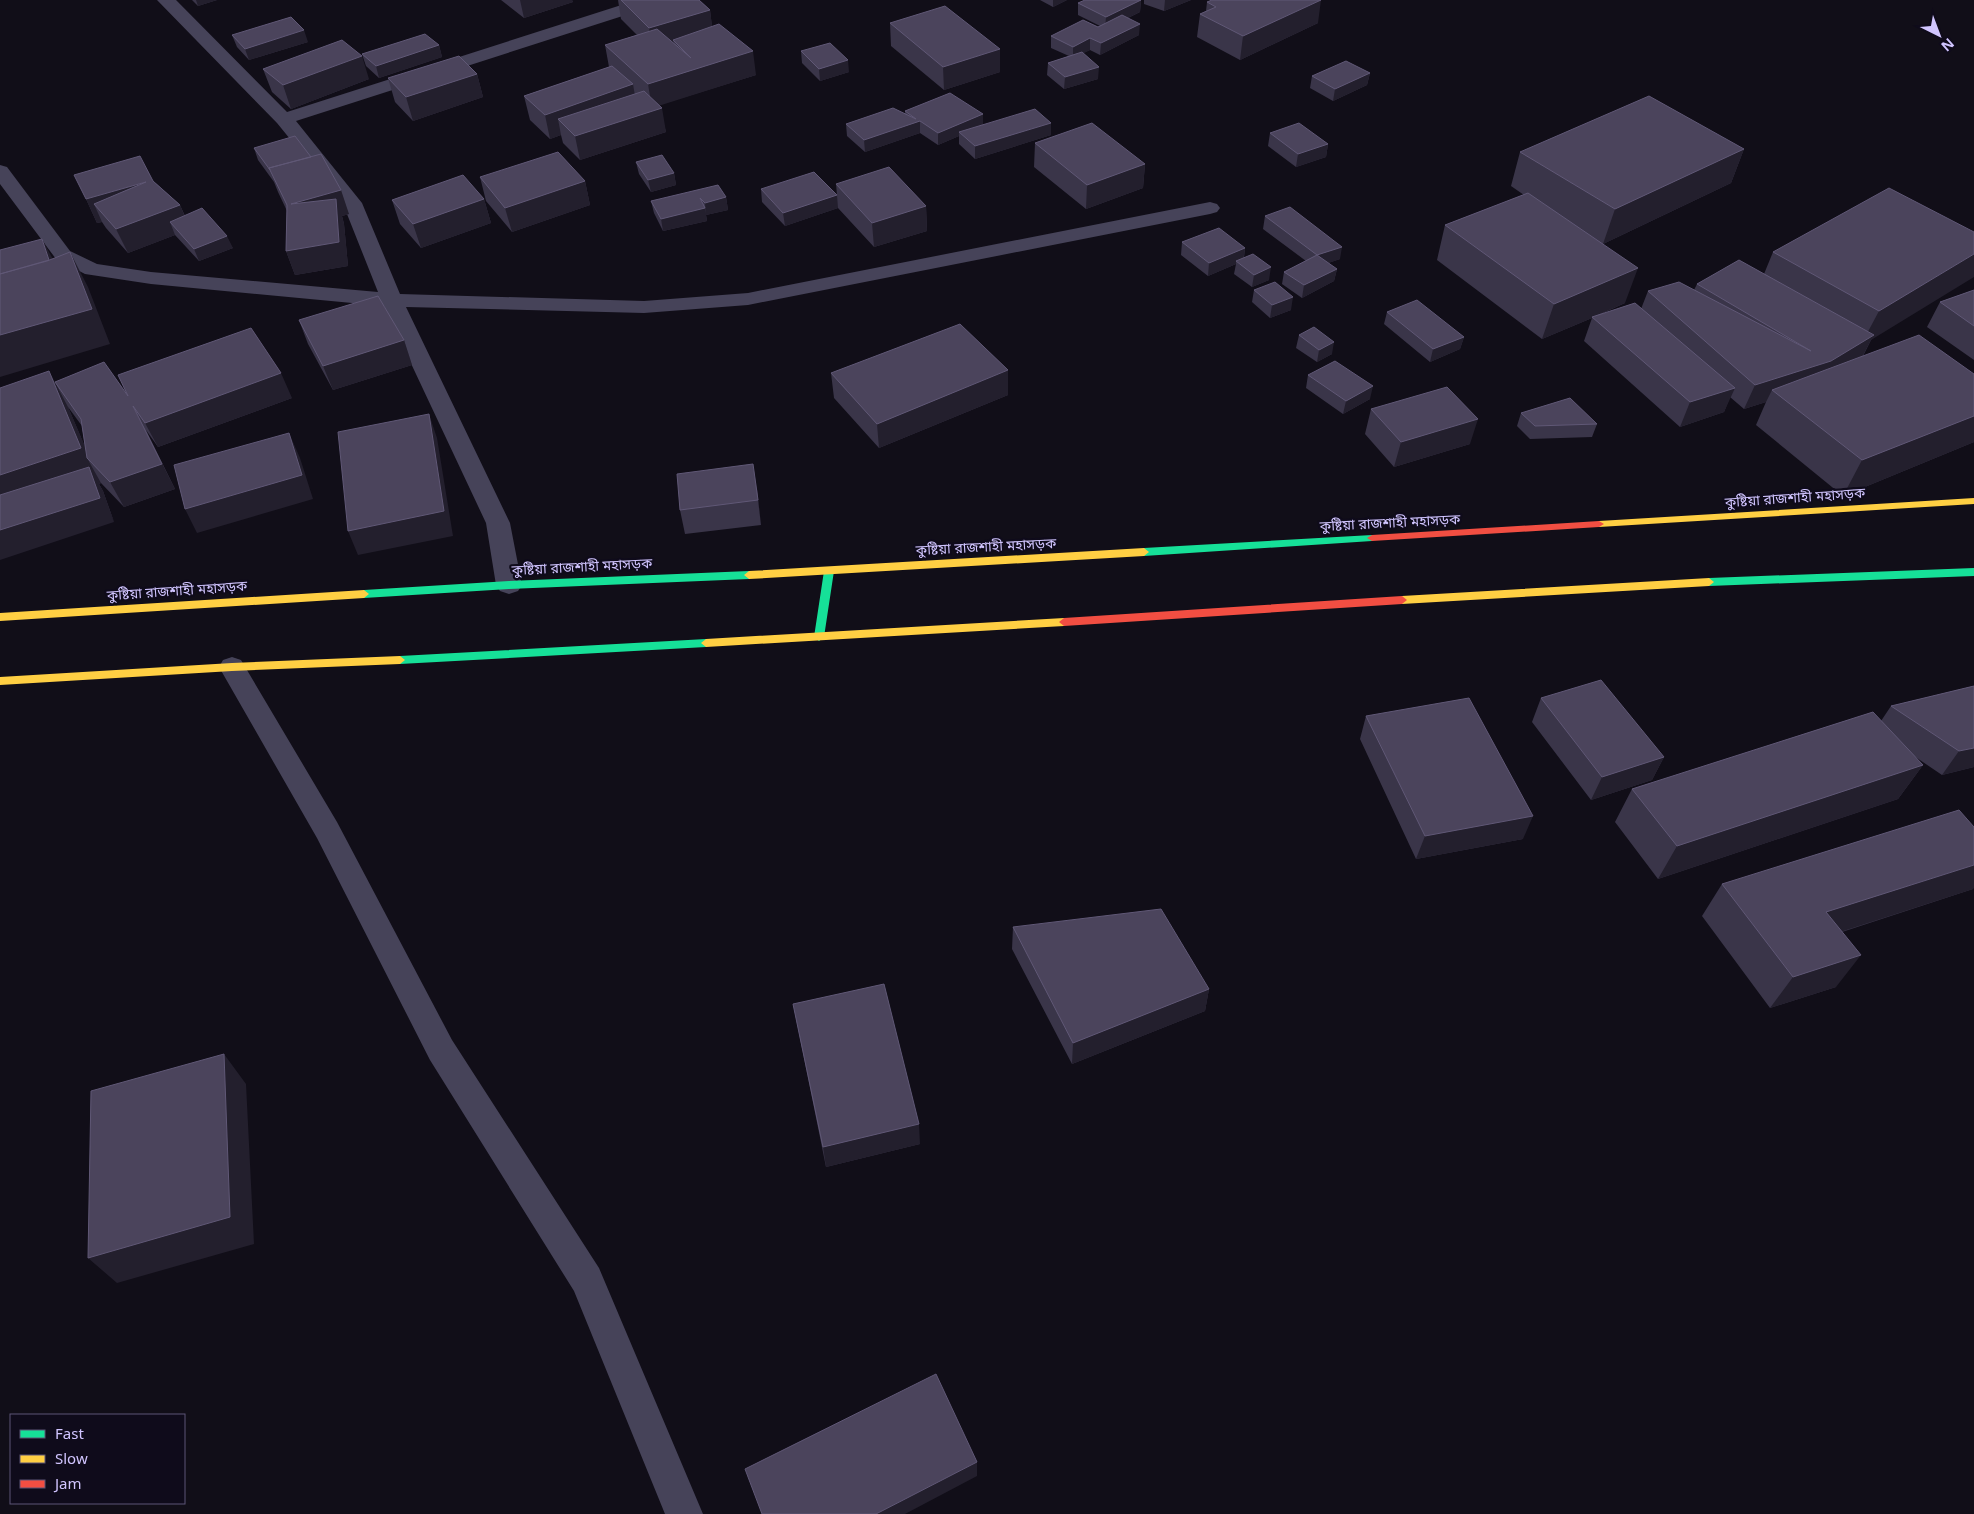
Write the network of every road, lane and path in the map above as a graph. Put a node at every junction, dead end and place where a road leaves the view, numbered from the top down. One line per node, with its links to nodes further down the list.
1 (166, 0): 3 (street)
2 (654, 0): 3 (street)
3 (284, 119): 6 (street)
4 (0, 170): 6 (street)
5 (1210, 208): 6 (street)
6 (392, 300): 10 (street)
7 (1974, 501): 8 (highway, কুষ্টিয়া রাজশাহী মহাসড়ক)
8 (829, 571): 10 (highway, কুষ্টিয়া রাজশাহী মহাসড়ক); 12 (highway)
9 (1974, 572): 12 (highway)
10 (509, 585): 11 (highway, কুষ্টিয়া রাজশাহী মহাসড়ক)
11 (0, 617)
12 (819, 637): 13 (highway)
13 (232, 667): 14 (highway); 15 (street)
14 (0, 681)
15 (684, 1514)

